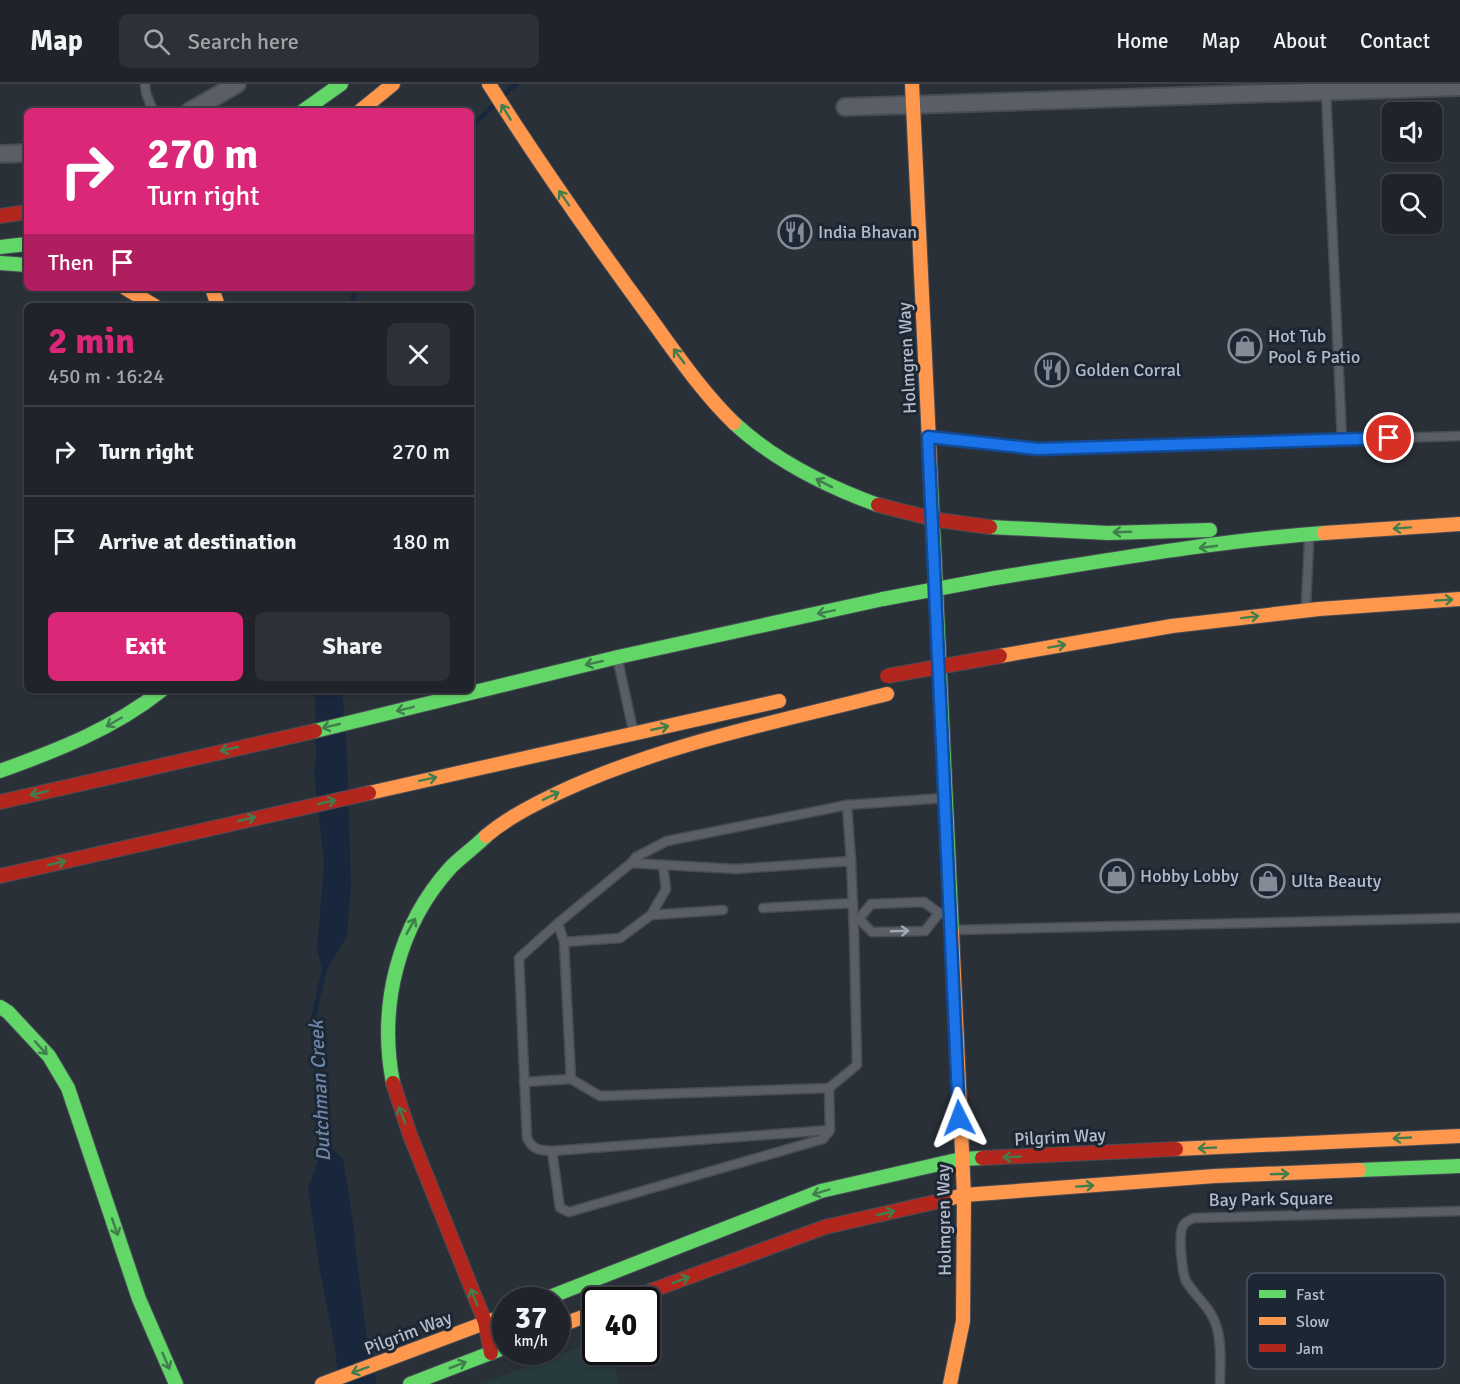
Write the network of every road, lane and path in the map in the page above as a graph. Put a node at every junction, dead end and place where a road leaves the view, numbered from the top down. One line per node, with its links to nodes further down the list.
1 (146, 84): 12 (lane)
2 (237, 84): 13 (street)
3 (341, 84): 14 (main road)
4 (393, 84): 15 (main road)
5 (489, 84): 31 (main road, one-way to 5, bridge)
6 (912, 84): 10 (main road, Holmgren Way)
7 (1460, 87): 9 (street)
8 (1242, 89): 9 (street); 10 (street)
9 (1326, 91): 28 (lane)
10 (913, 104): 11 (street); 27 (main road, Holmgren Way)
11 (844, 107)
12 (152, 108)
13 (195, 108)
14 (307, 108)
15 (364, 108)
16 (24, 153): 17 (street)
17 (0, 154)
18 (24, 212): 19 (main road)
19 (0, 216)
20 (24, 244): 21 (main road)
21 (0, 247)
22 (0, 263): 23 (main road)
23 (24, 265)
24 (130, 291): 25 (main road)
25 (150, 303)
26 (1460, 436): 28 (lane)
27 (928, 437): 28 (lane); 45 (main road, Holmgren Way)
28 (1342, 440)
29 (1460, 524): 30 (main road, one-way to 30)
30 (1309, 534): 31 (main road); 33 (lane)
31 (1285, 536): 34 (main road, one-way to 34, bridge)
32 (1460, 599): 33 (main road, one-way to 32)
33 (1306, 611): 35 (main road, one-way to 33, bridge)
34 (618, 657): 40 (main road, one-way to 40); 43 (lane)
35 (984, 659): 36 (main road, bridge); 37 (main road, bridge)
36 (882, 677)
37 (926, 685)
38 (159, 693): 44 (main road, one-way to 44)
39 (472, 693): 46 (main road, one-way to 46)
40 (474, 693)
41 (892, 693): 76 (main road, one-way to 41)
42 (790, 698): 43 (main road, one-way to 42)
43 (633, 734): 51 (main road, one-way to 43)
44 (0, 771)
45 (944, 798): 47 (lane); 55 (main road, Holmgren Way)
46 (0, 802)
47 (847, 805): 48 (lane); 49 (lane)
48 (851, 861): 50 (lane); 52 (lane)
49 (631, 863): 50 (lane); 58 (lane)
50 (663, 865): 56 (lane)
51 (0, 876)
52 (853, 903): 53 (lane); 64 (lane)
53 (763, 908)
54 (723, 910): 56 (lane)
55 (944, 914): 55 (lane, one-way to 55); 59 (main road, Holmgren Way)
56 (651, 915): 60 (lane)
57 (1460, 918): 59 (lane)
58 (558, 923): 60 (lane); 63 (lane)
59 (950, 930): 68 (main road, Holmgren Way)
60 (564, 942): 62 (lane)
61 (0, 1007): 74 (main road, one-way to 74)
62 (571, 1079): 63 (lane); 64 (lane)
63 (524, 1082): 67 (lane)
64 (829, 1088): 65 (lane)
65 (830, 1130): 67 (lane); 67 (lane)
66 (1460, 1136): 68 (main road, Pilgrim Way, one-way to 68)
67 (552, 1151)
68 (961, 1160): 70 (main road, Holmgren Way); 73 (main road, Pilgrim Way, one-way to 73)
69 (1460, 1166): 70 (main road, one-way to 69)
70 (964, 1195): 72 (main road, one-way to 70); 82 (main road, Holmgren Way)
71 (1460, 1211): 83 (lane, Bay Park Square)
72 (660, 1288)
73 (570, 1289)
74 (140, 1299): 78 (main road); 80 (main road, one-way to 80)
75 (492, 1319): 76 (main road, Pilgrim Way)
76 (485, 1322): 77 (main road); 79 (main road, Pilgrim Way, one-way to 79)
77 (490, 1353): 81 (main road, one-way to 77)
78 (150, 1357)
79 (325, 1383)
80 (176, 1384)
81 (411, 1384)
82 (950, 1384)
83 (1220, 1384)

